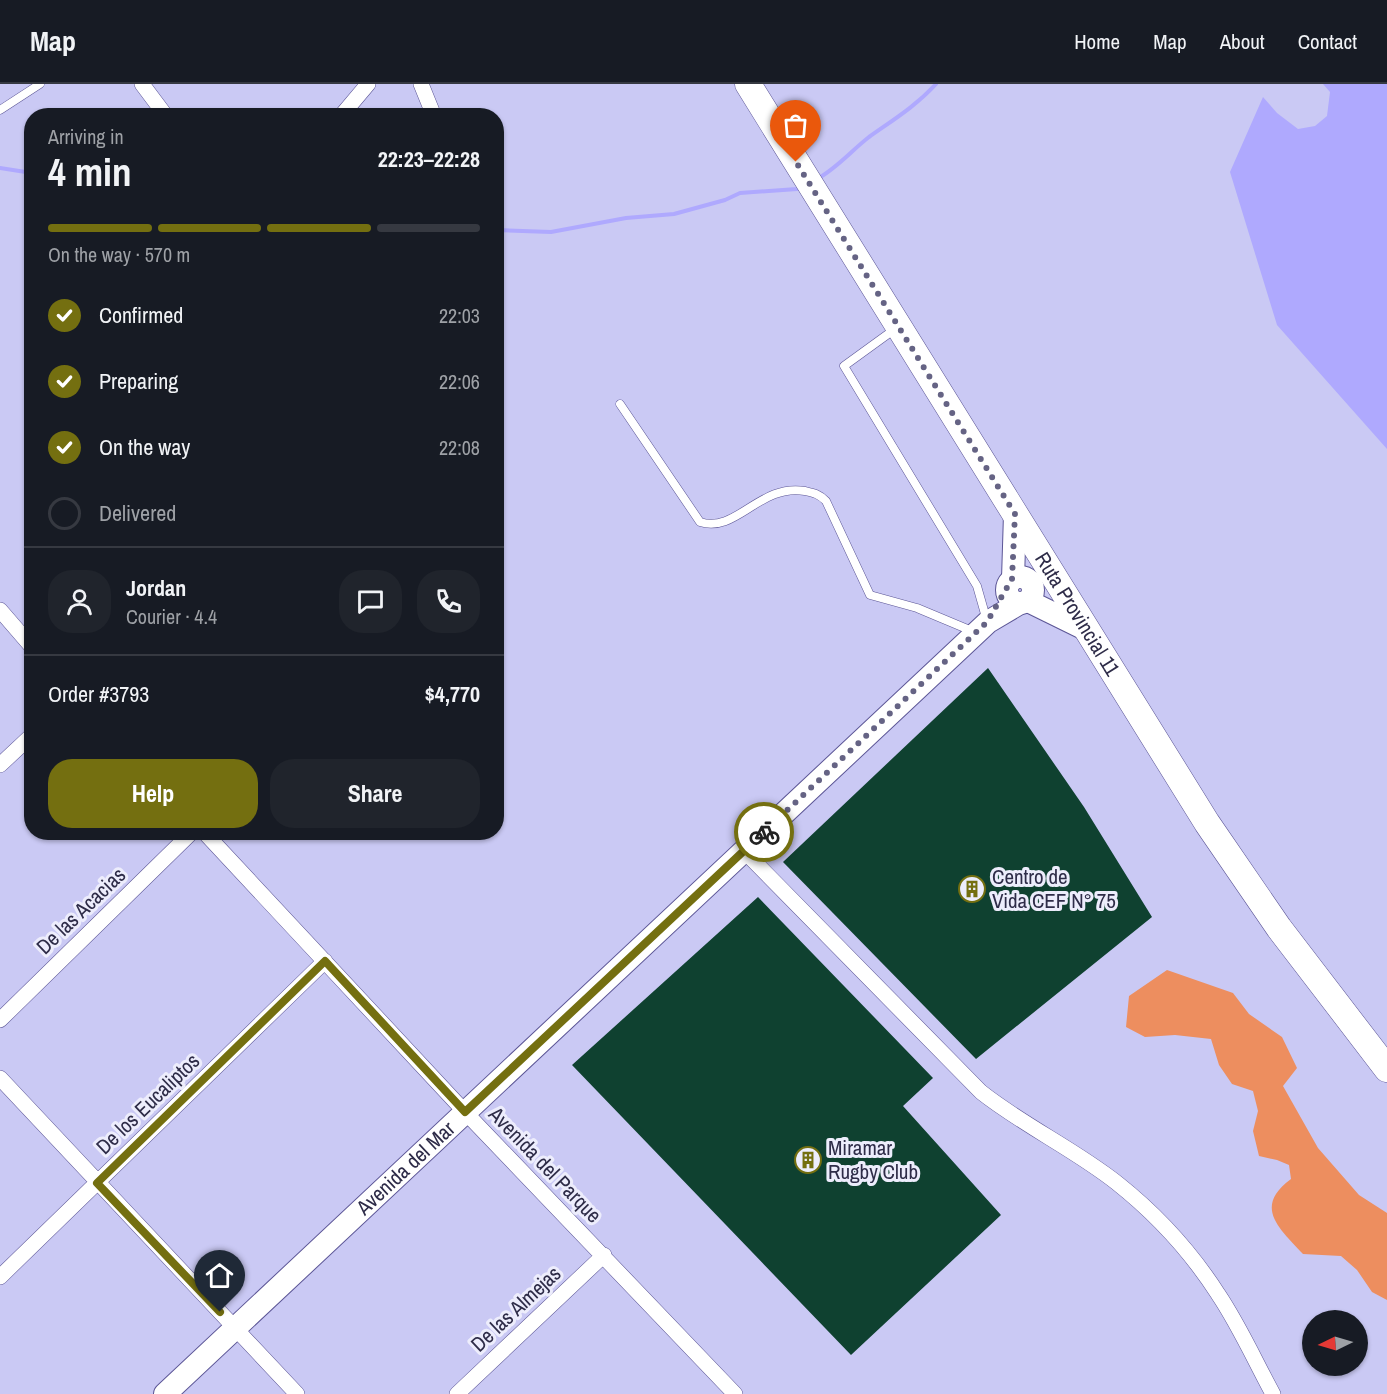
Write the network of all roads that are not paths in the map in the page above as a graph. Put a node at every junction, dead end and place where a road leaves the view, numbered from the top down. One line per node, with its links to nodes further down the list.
1 (40, 84): 9 (lane)
2 (142, 84): 6 (street)
3 (368, 84): 7 (street)
4 (421, 84): 8 (street)
5 (748, 84): 10 (main road, Ruta Provincial 11)
6 (160, 108)
7 (347, 108)
8 (431, 108)
9 (0, 110)
10 (899, 326): 12 (main road, Ruta Provincial 11); 15 (lane)
11 (620, 404): 15 (lane)
12 (1015, 514): 13 (main road, Ruta Provincial 11); 13 (main road, Avenida del Mar)
13 (1025, 586): 15 (main road, Avenida del Mar); 16 (main road, Ruta Provincial 11); 16 (main road)
14 (0, 610): 17 (street)
15 (982, 627): 22 (main road, Avenida del Mar)
16 (1087, 630): 25 (main road, Ruta Provincial 11)
17 (24, 637)
18 (24, 742): 19 (street)
19 (0, 765)
20 (184, 840): 24 (street, De las Acacias)
21 (212, 840): 23 (street, Avenida del Parque)
22 (744, 851): 27 (main road, Avenida del Mar); 36 (street)
23 (325, 961): 27 (street, Avenida del Parque); 28 (street, De los Eucaliptos)
24 (0, 1020)
25 (1387, 1069)
26 (0, 1078): 28 (street)
27 (465, 1112): 29 (street, Avenida del Parque); 31 (main road, Avenida del Mar)
28 (97, 1183): 30 (street, De los Eucaliptos); 31 (street)
29 (604, 1256): 32 (street, Avenida del Parque); 35 (street, De las Almejas)
30 (0, 1277)
31 (235, 1329): 33 (main road, Avenida del Mar); 34 (street)
32 (730, 1392)
33 (165, 1394)
34 (297, 1394)
35 (457, 1394)
36 (1273, 1394)

